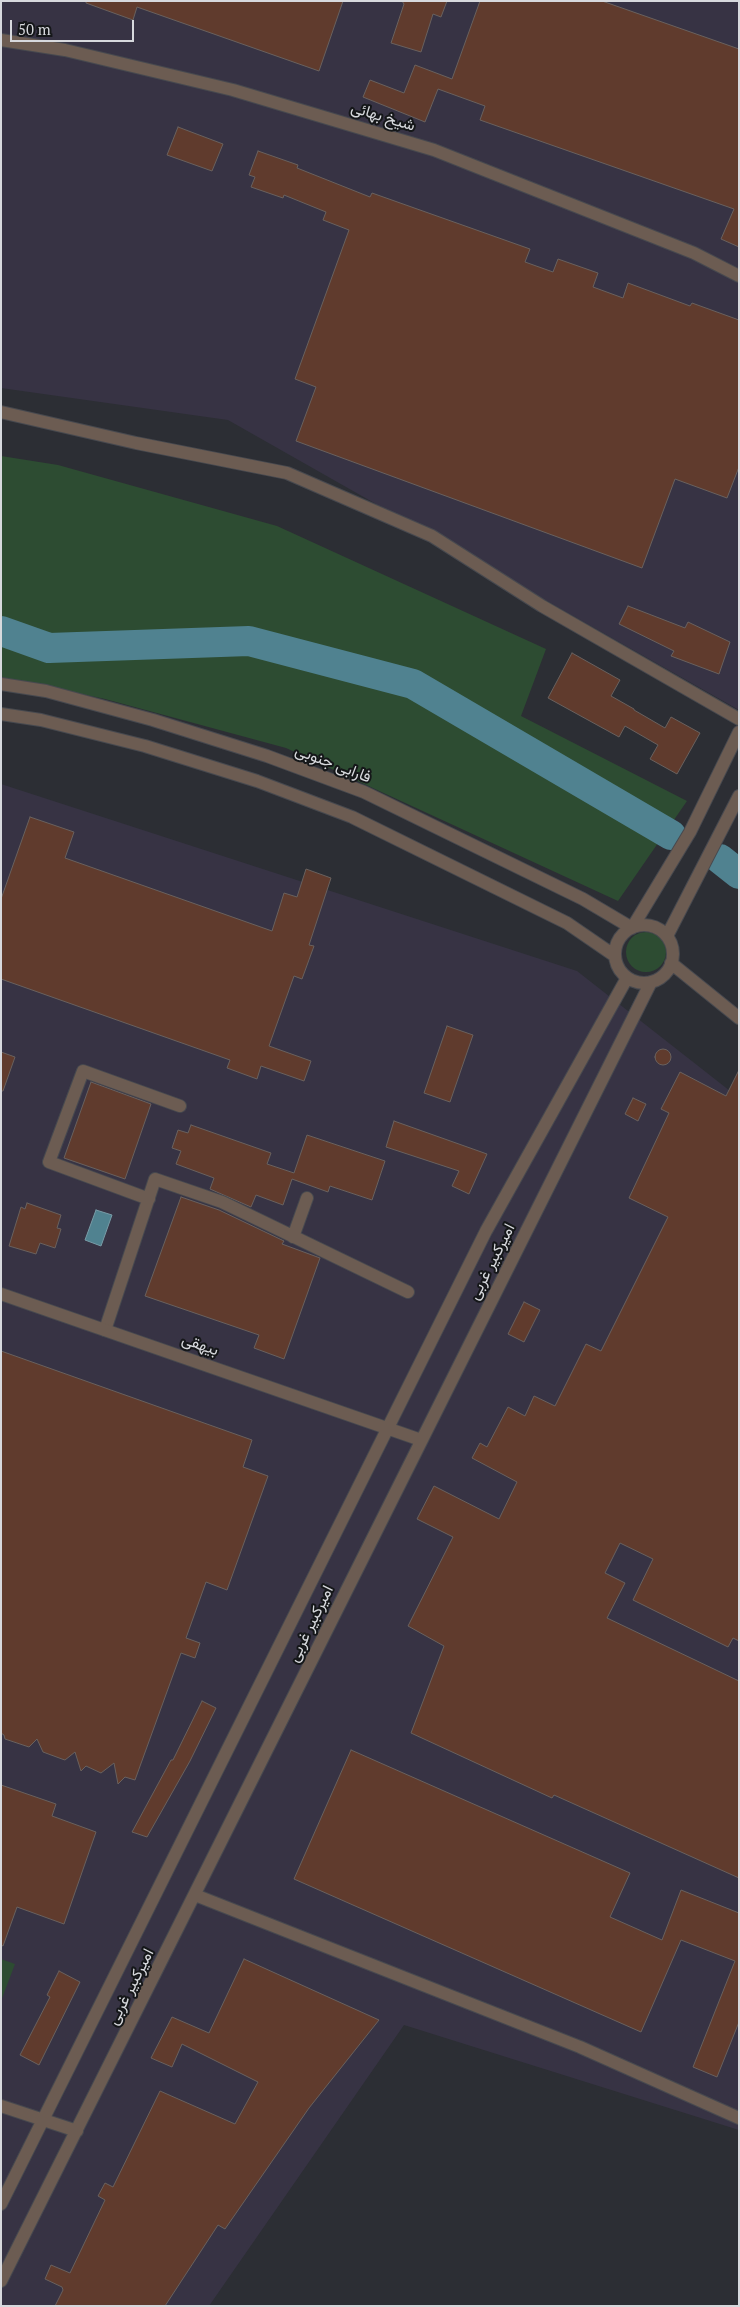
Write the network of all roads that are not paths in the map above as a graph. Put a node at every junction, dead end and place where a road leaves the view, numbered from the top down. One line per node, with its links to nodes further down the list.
1 (1, 40): 2 (street, شیخ بهائی)
2 (739, 276)
3 (1, 412): 6 (street)
4 (1, 684): 9 (street, فارابی جنوبی)
5 (1, 714): 11 (street)
6 (739, 719)
7 (739, 732): 9 (street)
8 (739, 796): 10 (street)
9 (632, 928): 10 (street); 11 (street)
10 (667, 936): 12 (street)
11 (615, 956): 13 (street)
12 (672, 963): 14 (street); 15 (street)
13 (627, 978): 14 (street); 23 (street, امیرکبیر غربی)
14 (651, 982): 24 (street, امیرکبیر غربی)
15 (739, 1018)
16 (180, 1106): 18 (street)
17 (307, 1198): 19 (street)
18 (149, 1199): 19 (street); 22 (street)
19 (293, 1237): 20 (street)
20 (408, 1292)
21 (1, 1294): 22 (street, بیهقی)
22 (105, 1330): 23 (street, بیهقی)
23 (388, 1427): 24 (street, بیهقی); 28 (street, امیرکبیر غربی)
24 (421, 1440): 25 (street, امیرکبیر غربی)
25 (195, 1895): 27 (street); 29 (street, امیرکبیر غربی)
26 (1, 2106): 28 (street)
27 (739, 2118)
28 (43, 2120): 29 (street); 30 (street, امیرکبیر غربی)
29 (76, 2131): 31 (street, امیرکبیر غربی)
30 (1, 2204)
31 (1, 2281)

